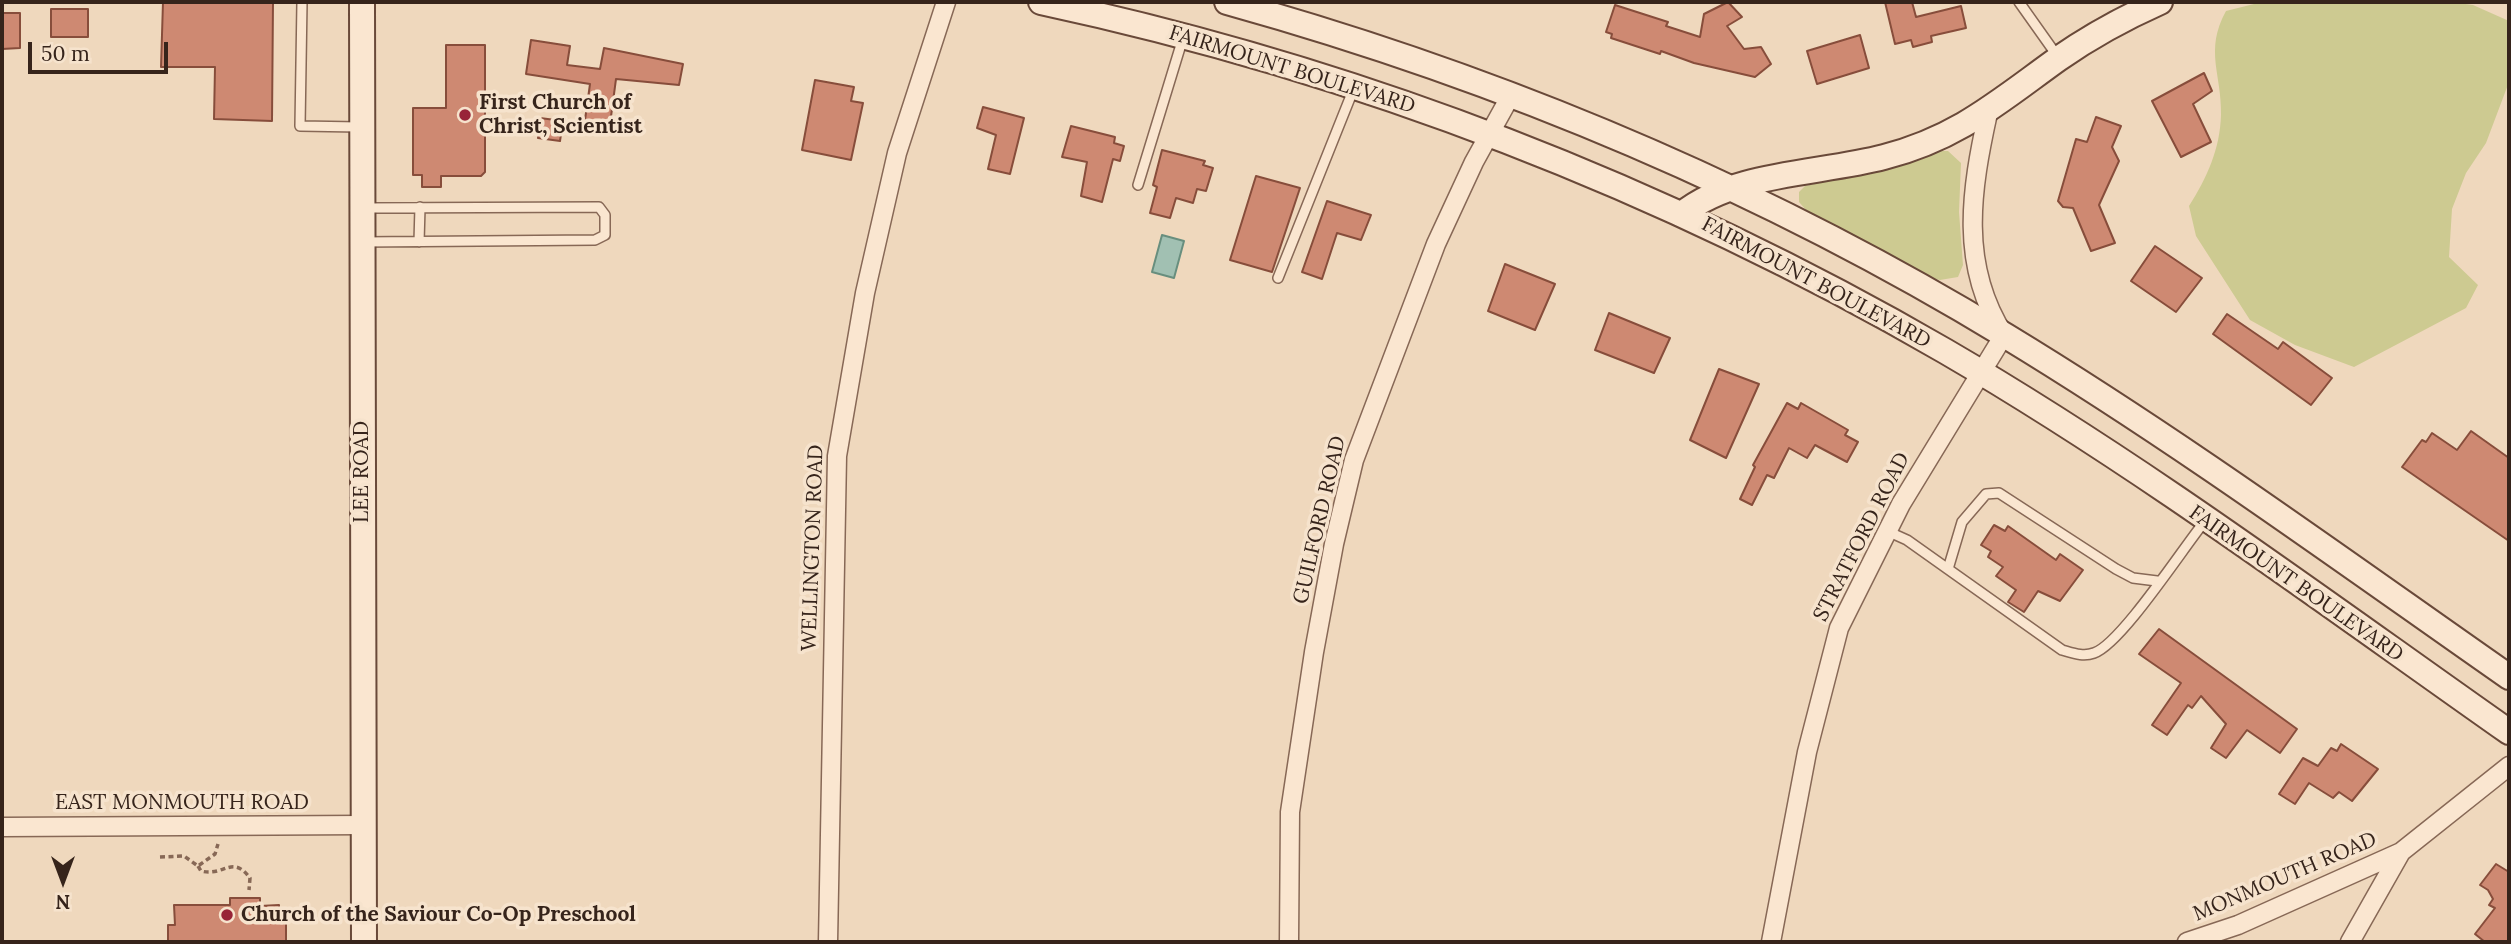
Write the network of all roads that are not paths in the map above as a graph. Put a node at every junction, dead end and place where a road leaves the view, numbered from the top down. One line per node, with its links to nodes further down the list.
1 (302, 2): 13 (lane)
2 (362, 2): 13 (main road, LEE ROAD)
3 (946, 2): 36 (street, WELLINGTON ROAD)
4 (1041, 2): 8 (main road, FAIRMOUNT BOULEVARD)
5 (1227, 2): 11 (main road, FAIRMOUNT BOULEVARD)
6 (2019, 2): 9 (lane)
7 (2160, 2): 9 (main road)
8 (1184, 36): 10 (main road, FAIRMOUNT BOULEVARD); 15 (lane)
9 (2059, 59): 12 (main road)
10 (1354, 86): 14 (main road, FAIRMOUNT BOULEVARD); 22 (lane)
11 (1511, 95): 14 (street, GUILFORD ROAD); 16 (main road, FAIRMOUNT BOULEVARD)
12 (1988, 113): 16 (main road); 23 (street)
13 (361, 127): 18 (main road, LEE ROAD)
14 (1489, 134): 19 (main road, FAIRMOUNT BOULEVARD); 37 (street, GUILFORD ROAD)
15 (1138, 185)
16 (1730, 188): 19 (main road); 23 (main road, FAIRMOUNT BOULEVARD)
17 (420, 207): 18 (lane); 21 (lane); 21 (lane)
18 (361, 208): 20 (main road, LEE ROAD)
19 (1682, 214): 24 (main road, FAIRMOUNT BOULEVARD)
20 (361, 242): 21 (lane); 32 (main road, LEE ROAD)
21 (419, 242)
22 (1278, 278)
23 (2004, 335): 24 (street, STRATFORD ROAD); 29 (main road, FAIRMOUNT BOULEVARD)
24 (1981, 373): 25 (main road, FAIRMOUNT BOULEVARD); 26 (street, STRATFORD ROAD)
25 (2205, 521): 28 (lane); 30 (main road, FAIRMOUNT BOULEVARD)
26 (1887, 531): 27 (lane); 38 (street, STRATFORD ROAD)
27 (1948, 569): 28 (lane); 28 (lane)
28 (2157, 581)
29 (2509, 677)
30 (2509, 732)
31 (2509, 766): 34 (street)
32 (363, 825): 33 (street, EAST MONMOUTH ROAD); 35 (main road, LEE ROAD)
33 (2, 827)
34 (2401, 852): 39 (street, MONMOUTH ROAD); 40 (street)
35 (364, 942)
36 (828, 942)
37 (1289, 942)
38 (1771, 942)
39 (2187, 942)
40 (2350, 942)

